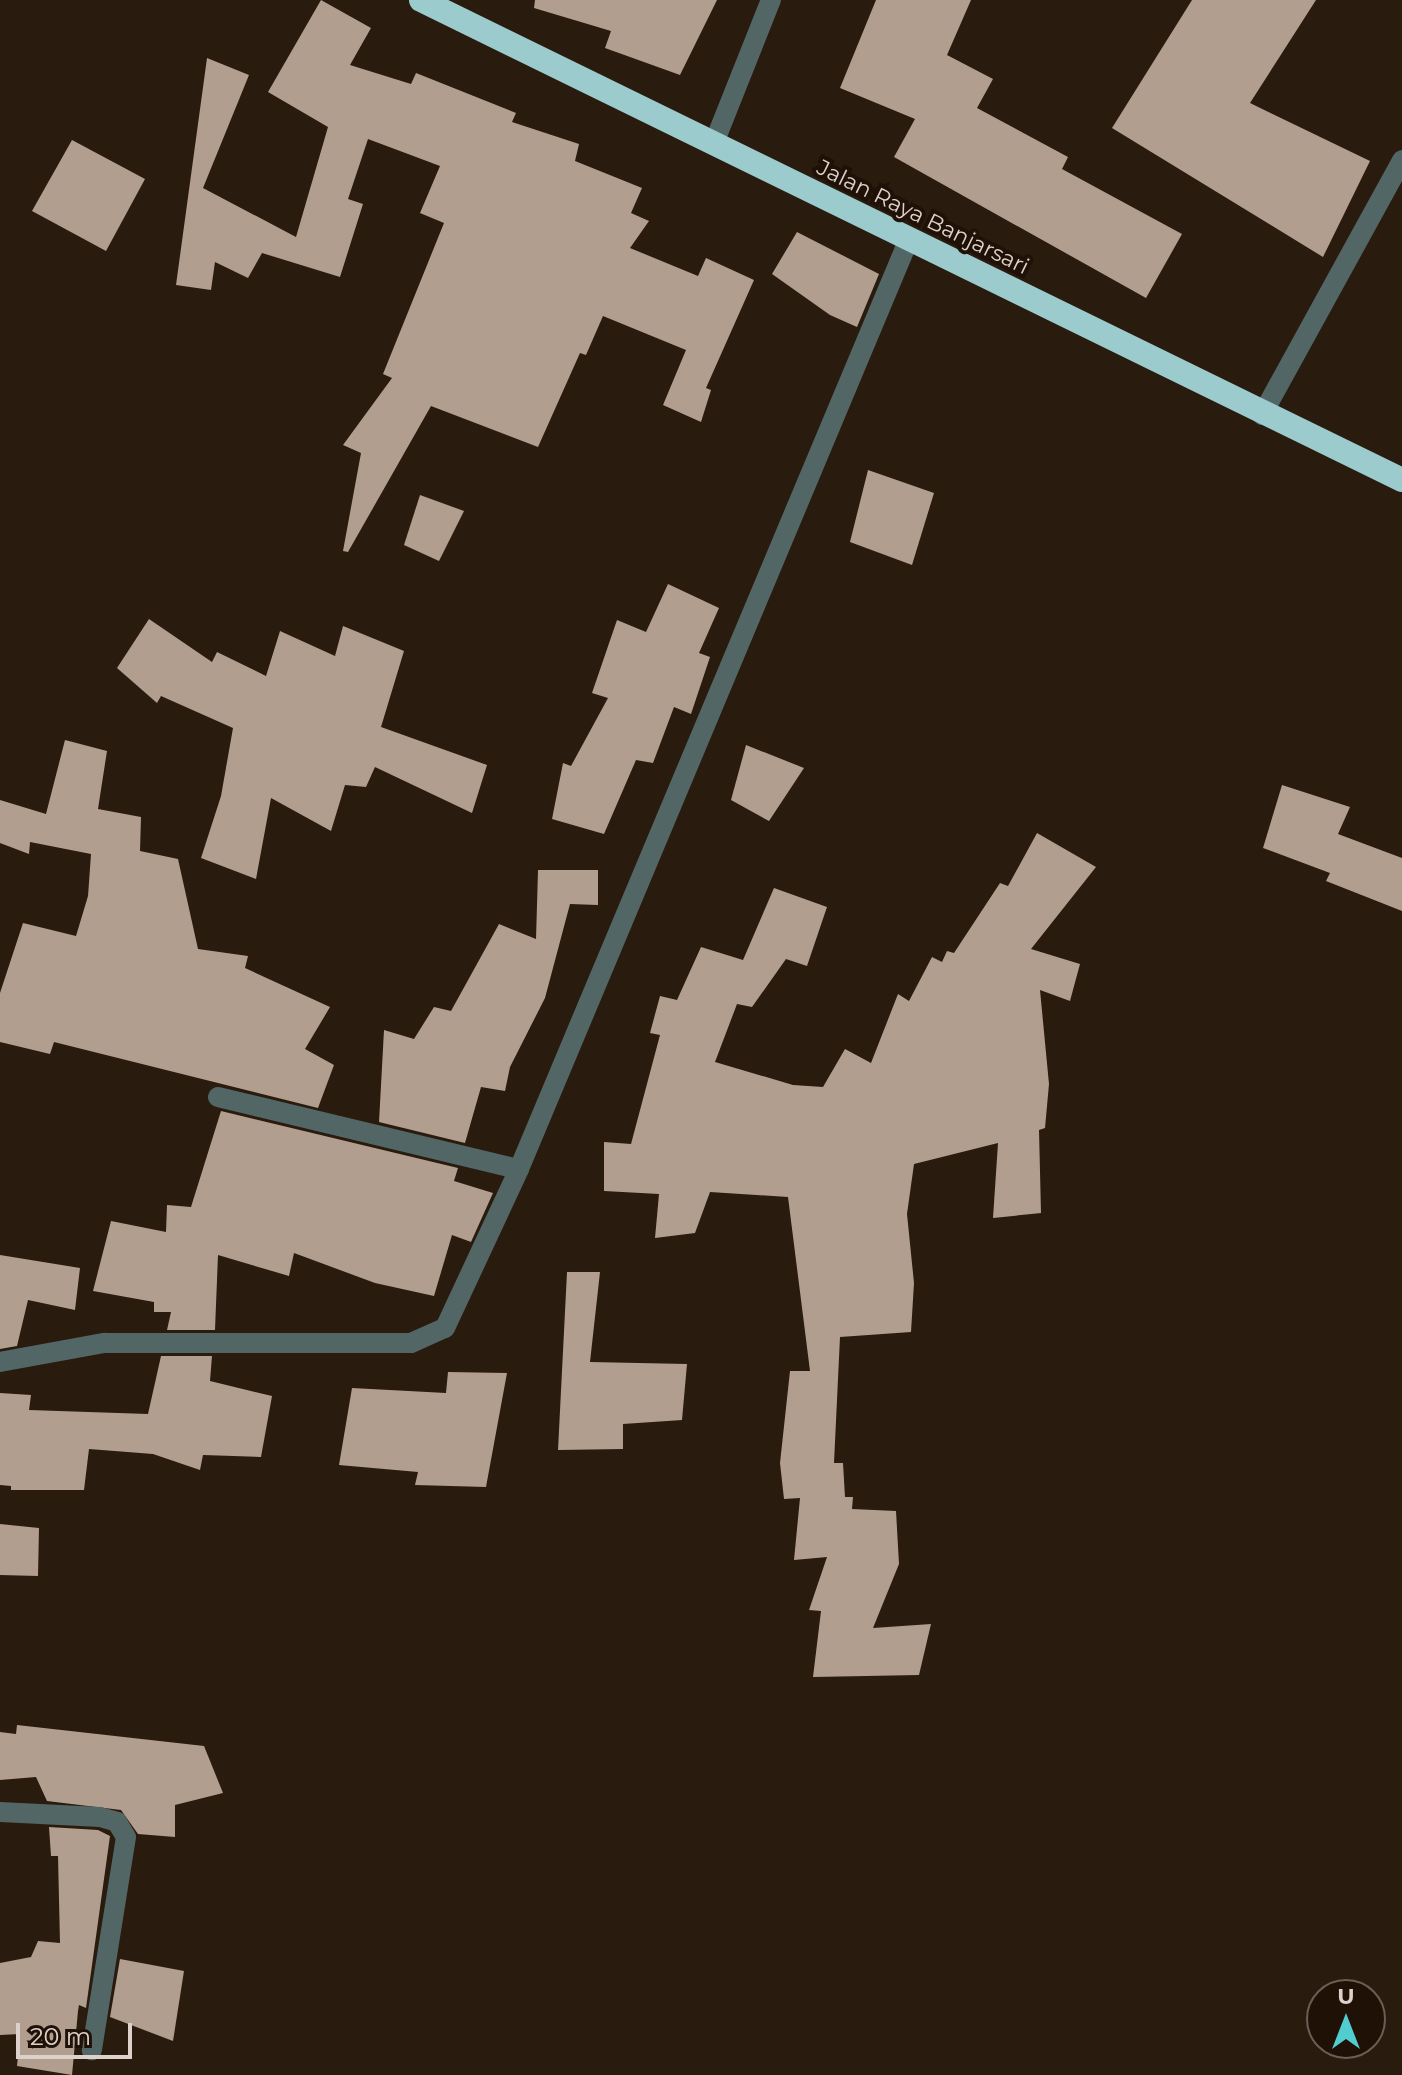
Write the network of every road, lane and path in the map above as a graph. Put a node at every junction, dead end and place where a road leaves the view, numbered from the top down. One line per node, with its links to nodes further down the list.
1 (771, 0): 3 (street)
2 (431, 2): 3 (highway, Jalan Raya Banjarsari)
3 (714, 143): 5 (highway, Jalan Raya Banjarsari)
4 (1402, 160): 6 (street)
5 (909, 239): 6 (highway, Jalan Raya Banjarsari); 9 (street)
6 (1262, 415): 7 (highway, Jalan Raya Banjarsari)
7 (1402, 480)
8 (218, 1097): 9 (street)
9 (519, 1169): 10 (street)
10 (0, 1362)
11 (0, 1812): 12 (street)
12 (92, 2050)

